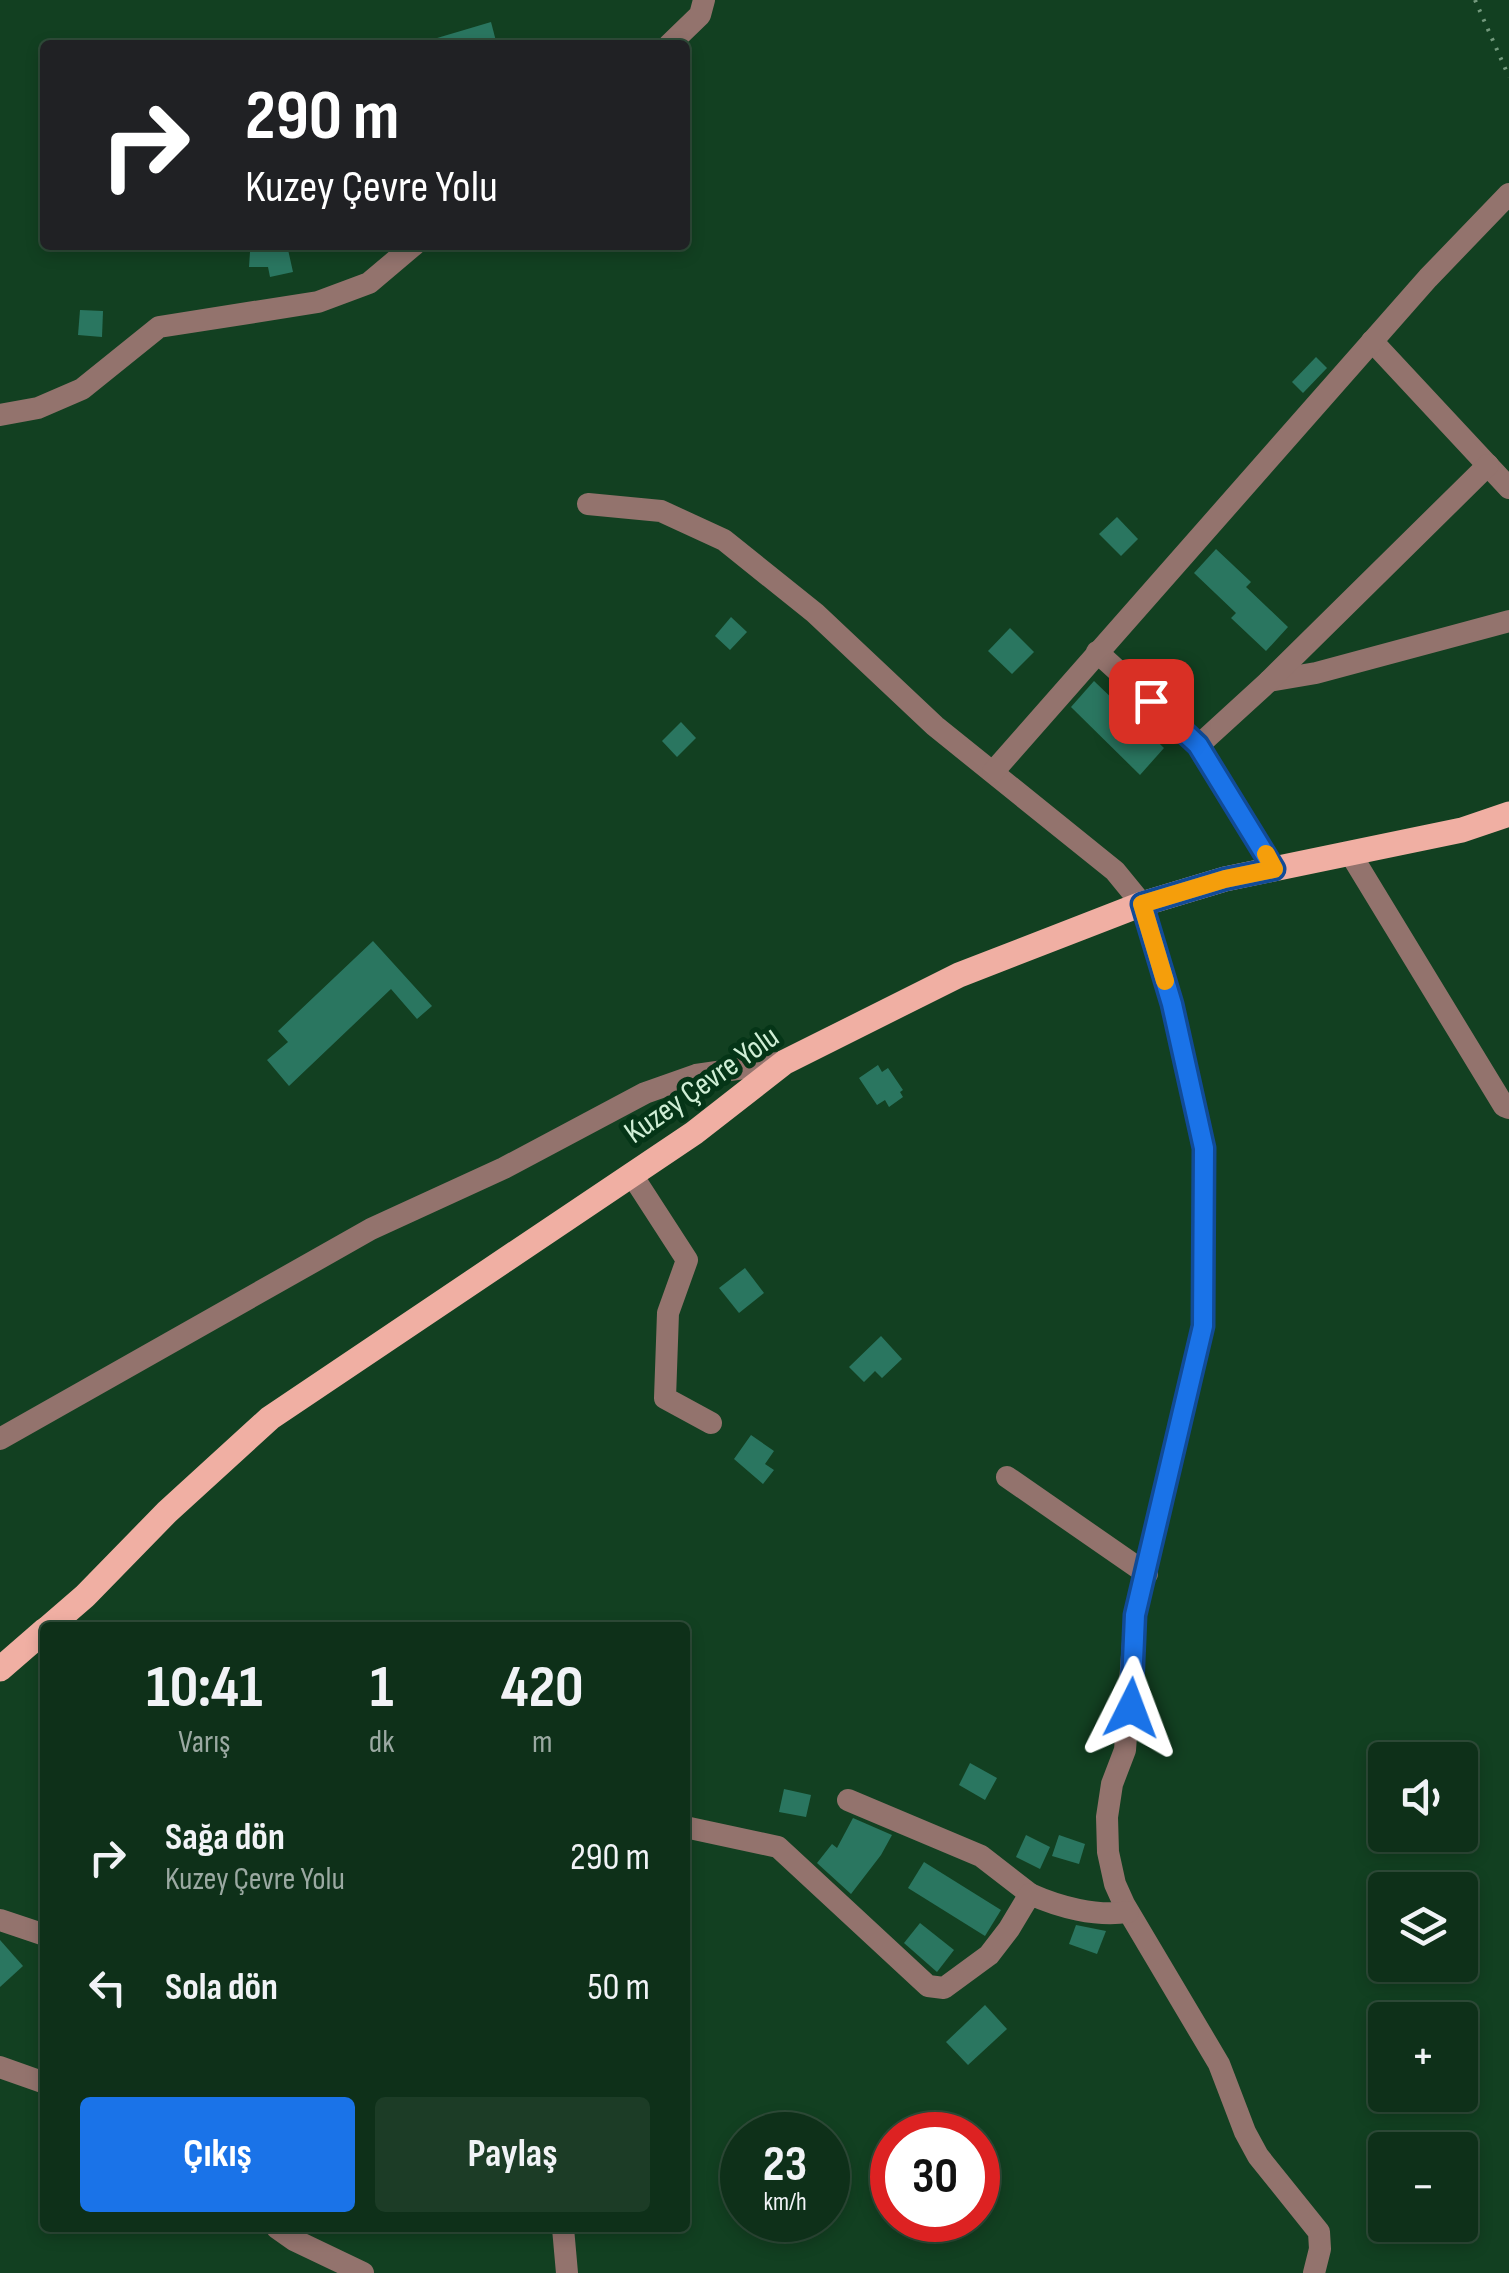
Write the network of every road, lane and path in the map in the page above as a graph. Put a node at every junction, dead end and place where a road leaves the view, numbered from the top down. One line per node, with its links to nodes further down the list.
1 (704, 0): 3 (street)
2 (1475, 0): 4 (path)
3 (675, 40)
4 (1509, 77)
5 (1509, 194): 7 (street)
6 (408, 250): 8 (street)
7 (1372, 342): 9 (street); 13 (street)
8 (0, 415)
9 (1488, 465): 10 (street); 14 (street)
10 (1509, 488)
11 (588, 504): 16 (street)
12 (1509, 621): 14 (street)
13 (1097, 652): 15 (street); 16 (street)
14 (1269, 681): 15 (street)
15 (1198, 745): 19 (street)
16 (992, 772): 20 (street)
17 (1509, 814): 18 (main road, Kuzey Çevre Yolu)
18 (1350, 853): 19 (main road, Kuzey Çevre Yolu); 22 (street)
19 (1274, 869): 20 (main road, Kuzey Çevre Yolu)
20 (1142, 904): 21 (main road, Kuzey Çevre Yolu); 27 (street)
21 (785, 1062): 23 (main road, Kuzey Çevre Yolu); 25 (street)
22 (1509, 1108)
23 (632, 1175): 24 (street); 28 (main road, Kuzey Çevre Yolu)
24 (711, 1423)
25 (0, 1438)
26 (1006, 1477): 27 (street)
27 (1147, 1574): 34 (street)
28 (54, 1622)
29 (40, 1634): 30 (main road, Kuzey Çevre Yolu)
30 (0, 1668)
31 (848, 1800): 33 (street)
32 (690, 1828): 33 (street)
33 (1030, 1894): 34 (street)
34 (1128, 1912): 43 (street)
35 (0, 1920): 36 (street)
36 (40, 1932)
37 (0, 2067): 38 (street)
38 (40, 2080)
39 (283, 2232): 41 (street)
40 (563, 2232): 42 (street)
41 (363, 2273)
42 (567, 2273)
43 (1314, 2273)

